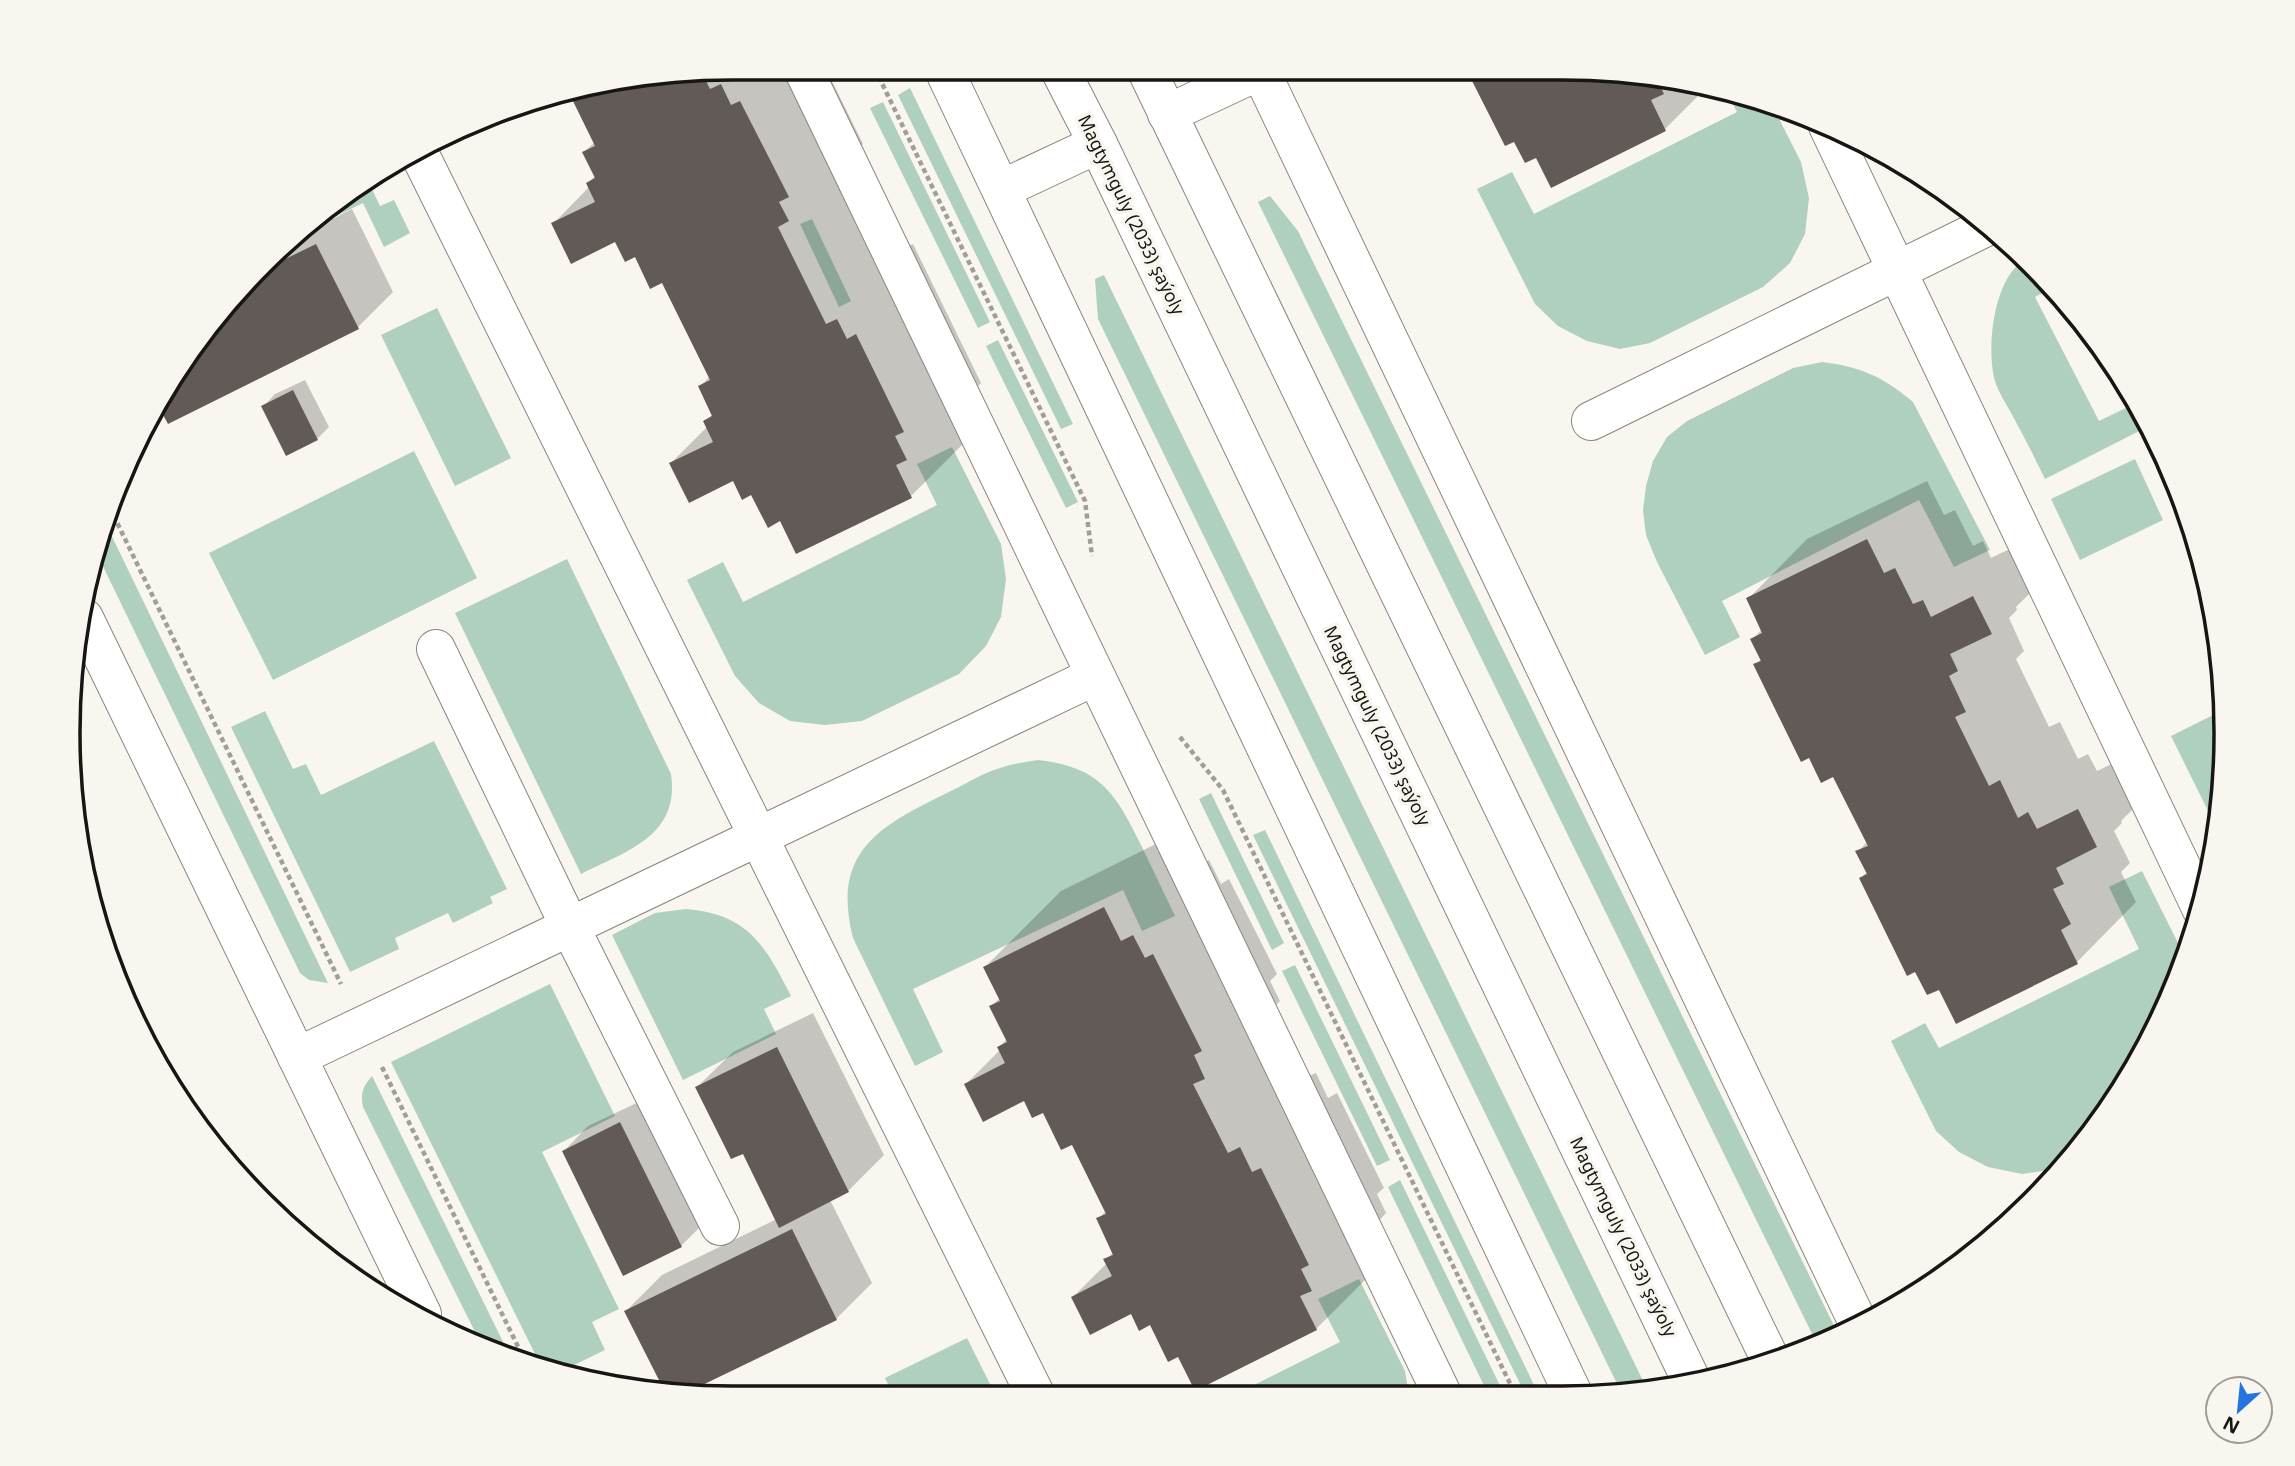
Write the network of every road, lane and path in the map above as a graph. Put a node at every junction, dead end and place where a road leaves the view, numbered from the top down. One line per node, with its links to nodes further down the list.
1 (808, 80): 20 (street)
2 (880, 80): 17 (path)
3 (949, 80): 12 (street)
4 (1065, 80): 10 (street, Magtymguly (2033) şaýoly)
5 (1151, 80): 8 (street)
6 (1242, 80): 8 (street)
7 (1264, 80): 29 (street)
8 (1167, 114): 31 (street)
9 (1835, 141): 14 (street)
10 (1098, 145): 12 (street); 32 (street, Magtymguly (2033) şaýoly)
11 (422, 160): 22 (street)
12 (1002, 188): 36 (street)
13 (1978, 231): 14 (street)
14 (1897, 271): 15 (street); 23 (street)
15 (1591, 421)
16 (116, 520): 25 (path)
17 (1094, 568)
18 (89, 629): 26 (street)
19 (436, 649): 24 (street)
20 (1095, 676): 22 (street); 34 (street)
21 (1174, 730): 35 (path)
22 (760, 838): 24 (street); 33 (street)
23 (2194, 893)
24 (570, 927): 25 (street); 27 (street)
25 (361, 1026): 26 (street); 30 (path)
26 (297, 1057): 28 (street)
27 (720, 1226)
28 (417, 1303)
29 (1864, 1311)
30 (519, 1350)
31 (1767, 1352)
32 (1688, 1373)
33 (1031, 1386)
34 (1438, 1386)
35 (1511, 1386)
36 (1569, 1386)

